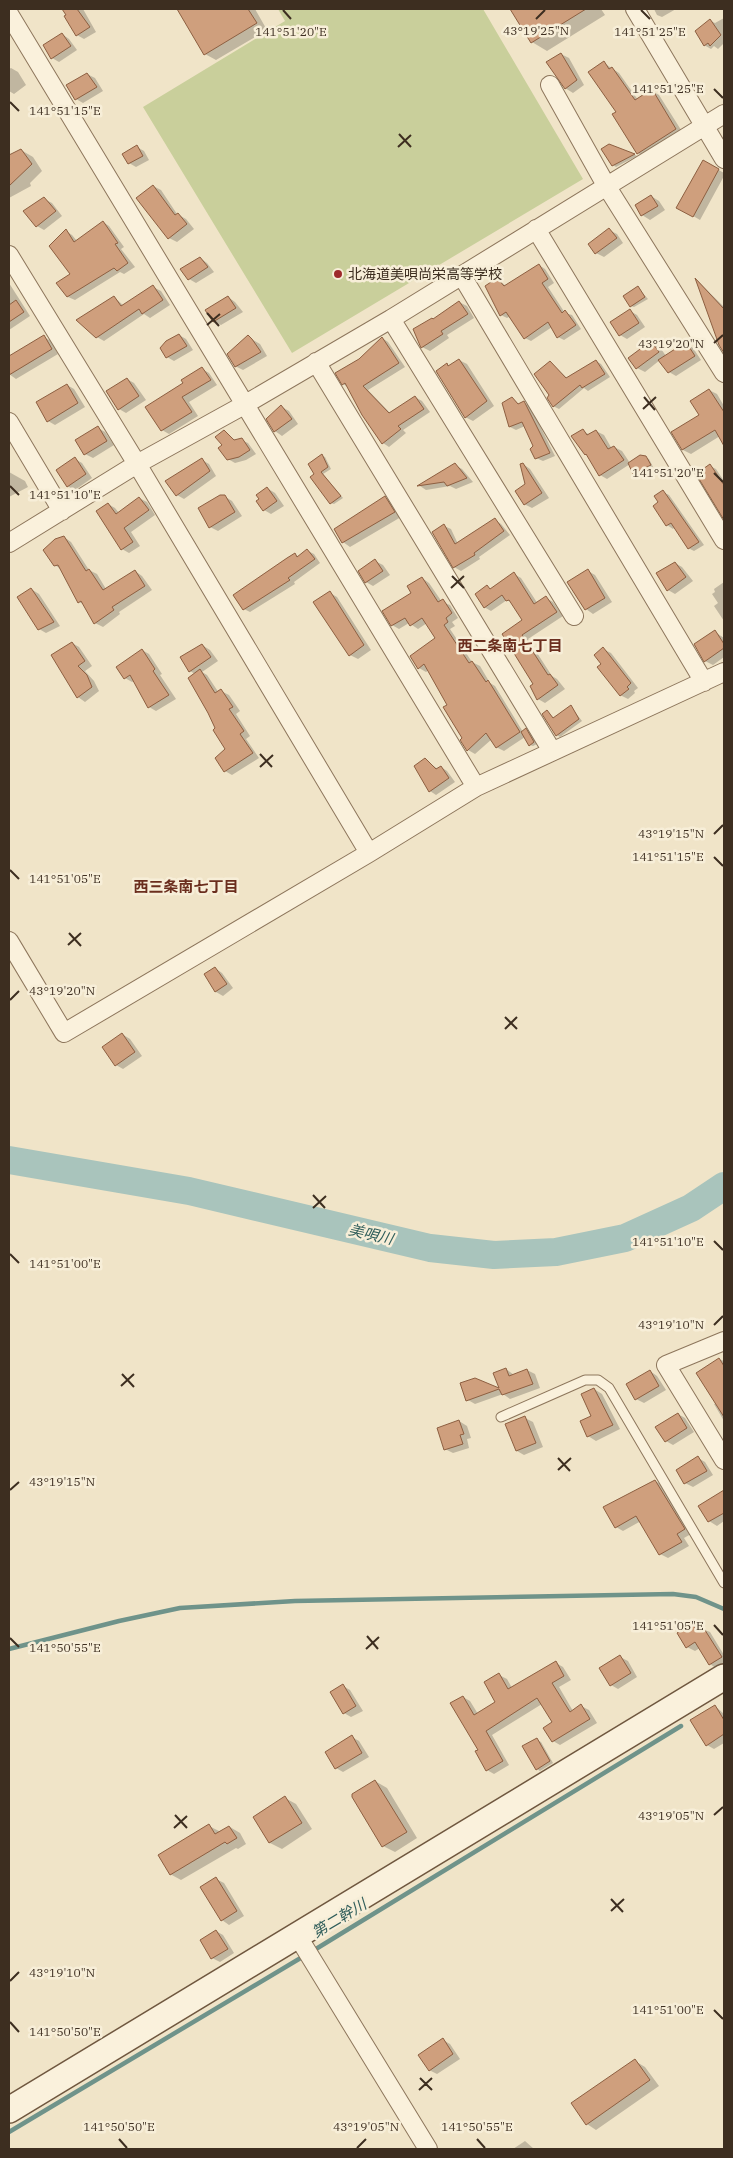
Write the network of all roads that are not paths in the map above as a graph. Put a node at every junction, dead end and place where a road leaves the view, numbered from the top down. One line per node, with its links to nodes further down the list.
1 (635, 9): 5 (street)
2 (9, 14): 14 (street)
3 (550, 85): 7 (street)
4 (724, 114): 5 (street)
5 (705, 127): 6 (street); 7 (street)
6 (724, 159)
7 (607, 186): 8 (street); 13 (street)
8 (536, 229): 10 (street); 18 (street)
9 (9, 255): 16 (street)
10 (462, 276): 11 (street); 22 (street)
11 (391, 319): 12 (street); 20 (street)
12 (316, 362): 14 (street); 23 (street)
13 (724, 373)
14 (244, 406): 16 (street); 24 (street)
15 (9, 422): 17 (street)
16 (137, 464): 17 (street); 25 (street)
17 (62, 511): 19 (street)
18 (724, 540)
19 (9, 543)
20 (574, 616)
21 (724, 672): 22 (street)
22 (704, 682): 23 (street)
23 (552, 751): 24 (street)
24 (476, 787): 25 (street)
25 (369, 854): 26 (street)
26 (9, 941)
27 (724, 1341): 29 (street)
28 (501, 1416): 30 (lane)
29 (724, 1460)
30 (724, 1583)
31 (724, 1677): 32 (street)
32 (297, 1935): 33 (street); 34 (street)
33 (9, 2110)
34 (428, 2149)

